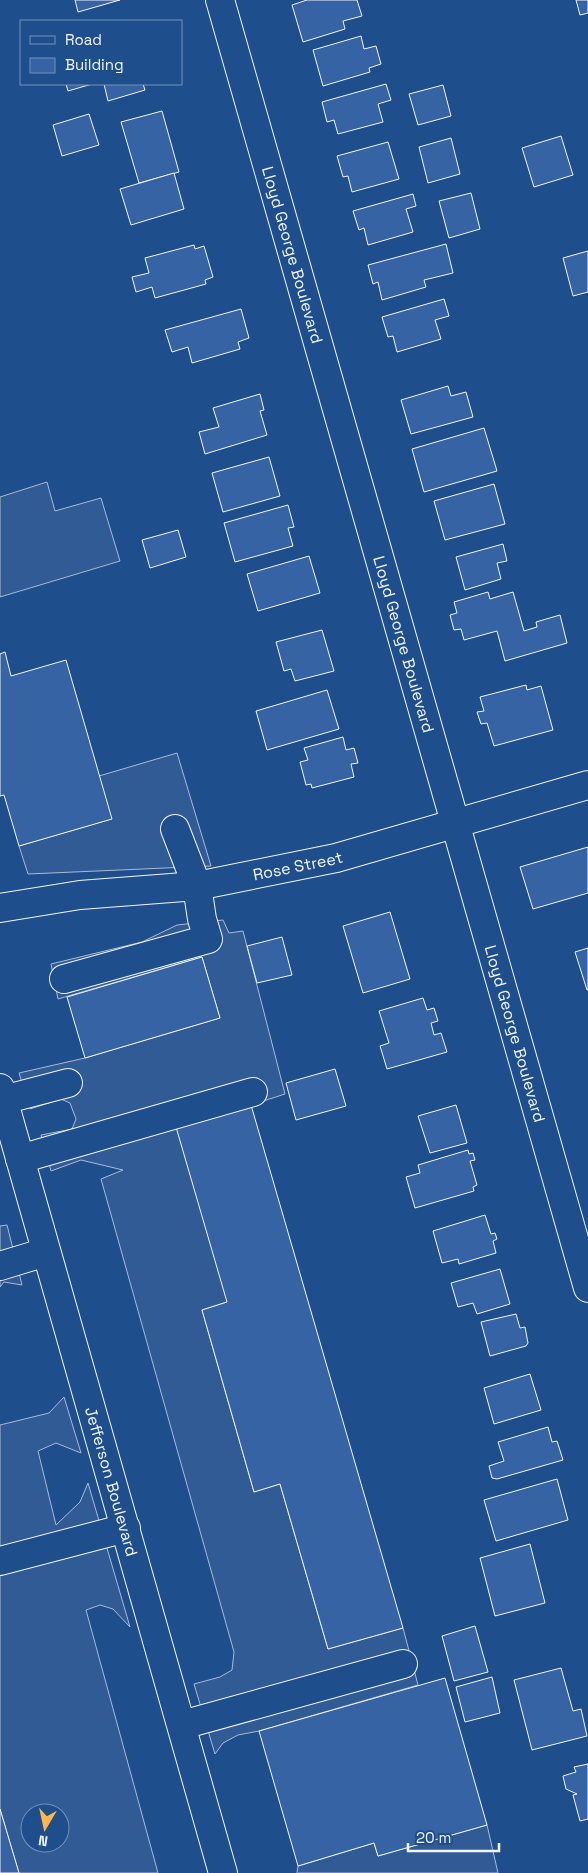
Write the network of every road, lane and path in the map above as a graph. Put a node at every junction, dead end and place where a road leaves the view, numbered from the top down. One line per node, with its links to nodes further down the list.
1 (220, 0): 3 (street, Lloyd George Boulevard)
2 (588, 785): 3 (street, Rose Street)
3 (456, 823): 5 (street, Rose Street); 14 (street, Lloyd George Boulevard)
4 (175, 829): 5 (street)
5 (197, 886): 6 (street, Rose Street); 7 (street)
6 (0, 908)
7 (64, 979)
8 (68, 1083): 10 (street)
9 (253, 1092): 11 (street)
10 (2, 1094): 11 (street, Jefferson Boulevard)
11 (20, 1159): 12 (street, Jefferson Boulevard)
12 (46, 1252): 13 (street); 15 (street, Jefferson Boulevard)
13 (0, 1266)
14 (588, 1288)
15 (126, 1528): 16 (street); 18 (street, Jefferson Boulevard)
16 (0, 1561)
17 (403, 1664): 18 (street)
18 (182, 1725): 19 (street, Jefferson Boulevard)
19 (224, 1873)

